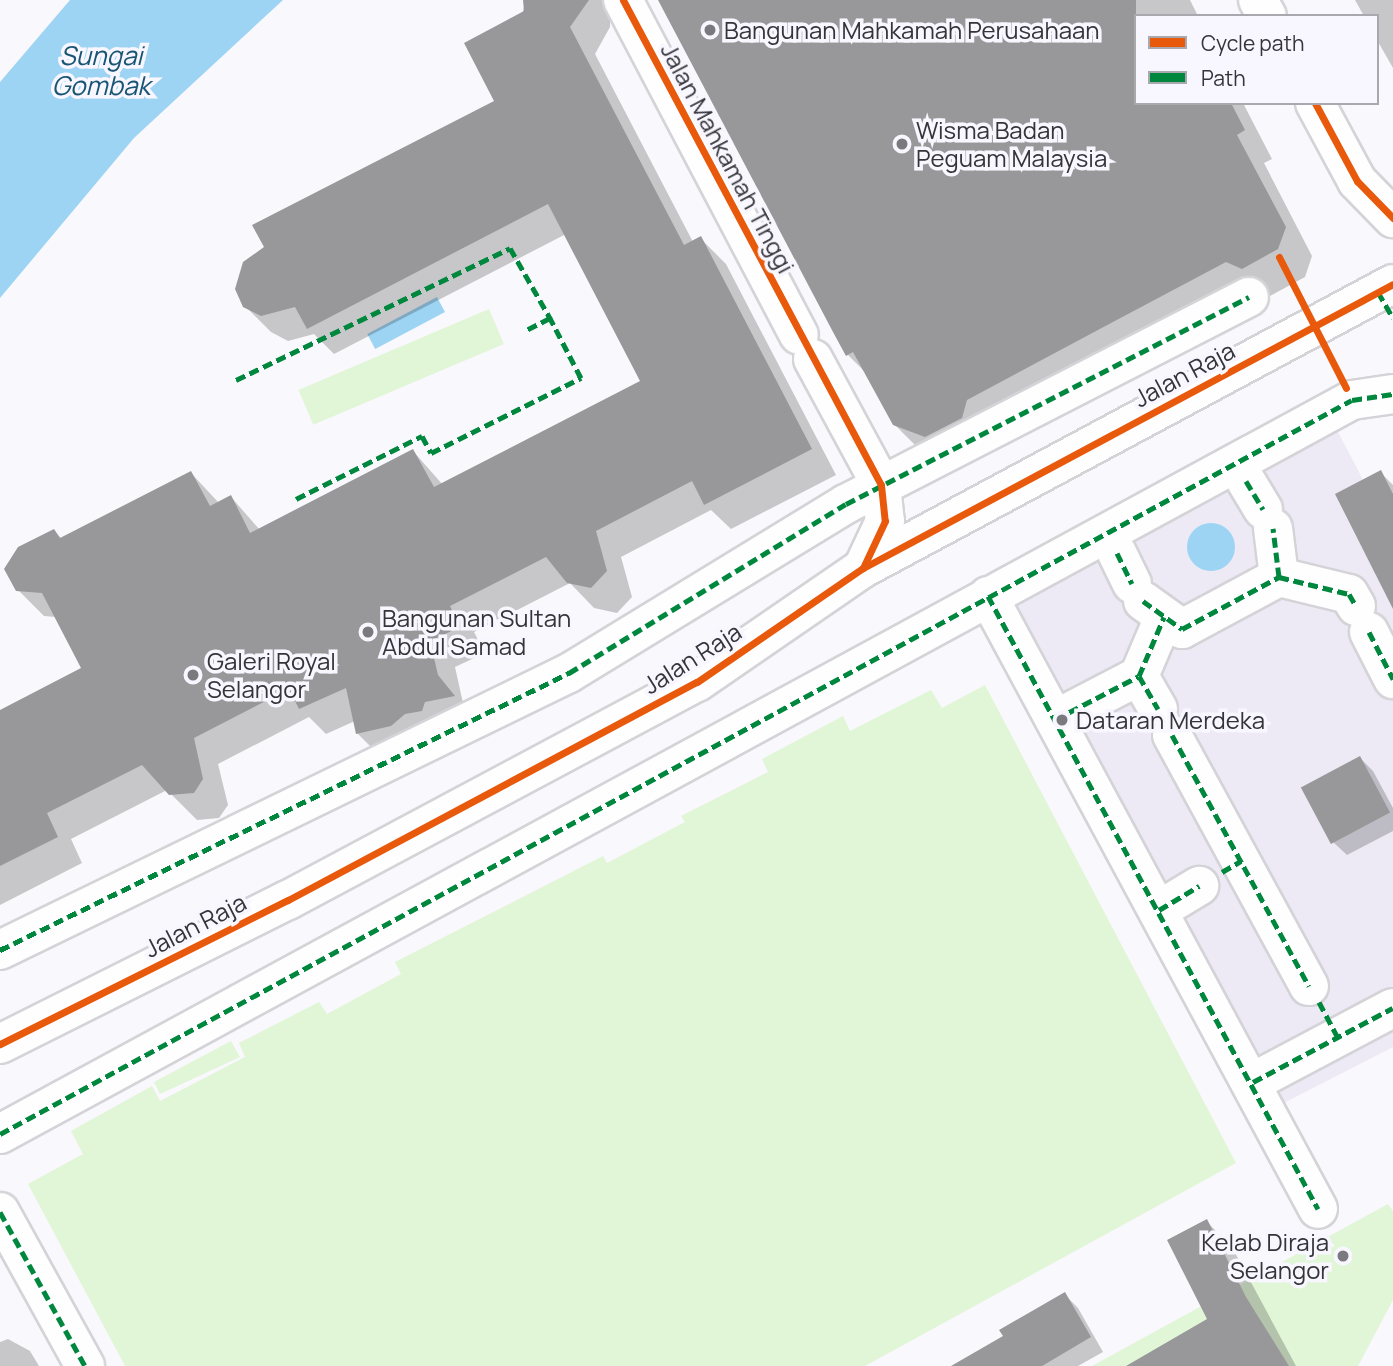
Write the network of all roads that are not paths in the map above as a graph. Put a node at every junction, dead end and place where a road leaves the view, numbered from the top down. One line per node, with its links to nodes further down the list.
1 (623, 0): 7 (street, Jalan Mahkamah Tinggi)
2 (1316, 105): 3 (street)
3 (1393, 218)
4 (1249, 297): 7 (street)
5 (1388, 298): 9 (street, Jalan Raja)
6 (1393, 394): 8 (street)
7 (881, 485): 9 (street, Jalan Mahkamah Tinggi); 18 (street)
8 (1252, 491): 10 (street); 11 (street)
9 (863, 568): 21 (street, Jalan Raja)
10 (1129, 572): 11 (street); 12 (street); 13 (street)
11 (1279, 577): 14 (street)
12 (988, 596): 15 (street); 23 (street)
13 (1139, 676): 15 (street); 16 (street)
14 (1393, 679)
15 (1056, 719): 17 (street)
16 (1220, 873): 17 (street); 20 (street)
17 (1159, 909): 22 (street)
18 (0, 950)
19 (1393, 1008): 20 (street)
20 (1338, 1037): 22 (street)
21 (0, 1044)
22 (1253, 1082): 24 (street)
23 (0, 1134)
24 (1318, 1209)
25 (0, 1212): 26 (street)
26 (85, 1366)

